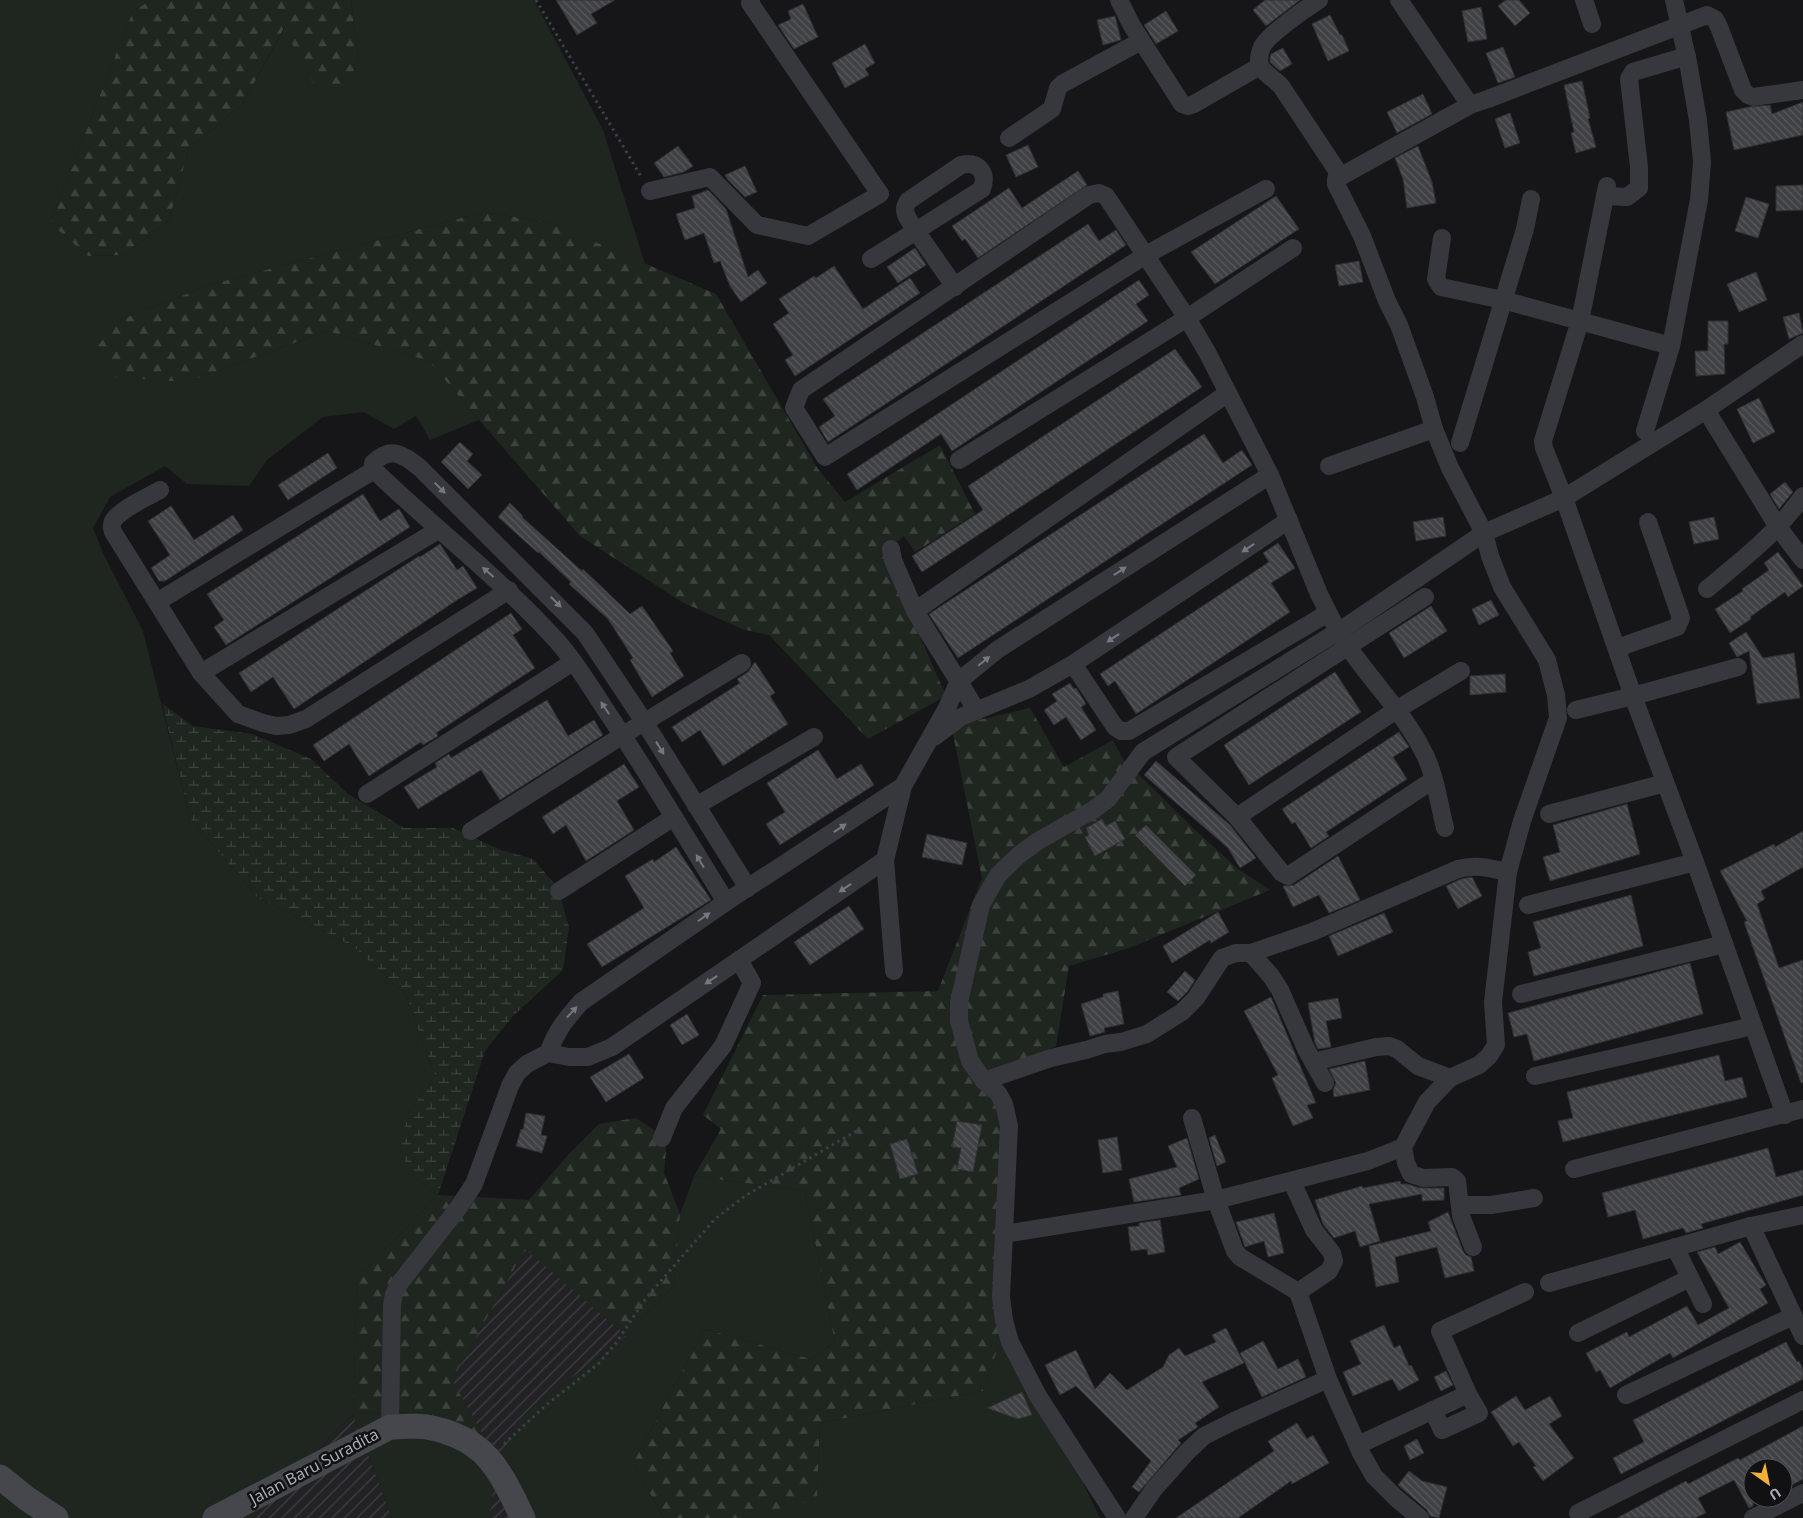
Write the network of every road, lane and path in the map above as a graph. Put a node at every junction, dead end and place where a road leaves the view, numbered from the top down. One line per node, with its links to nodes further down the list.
1 (536, 0): 18 (path)
2 (751, 0): 18 (street)
3 (1119, 0): 10 (street)
4 (1319, 0): 12 (street)
5 (1399, 0): 14 (street)
6 (1584, 0): 8 (street)
7 (1674, 0): 9 (street)
8 (1592, 24)
9 (1678, 24): 11 (street); 13 (street); 14 (street)
10 (1141, 41): 12 (street); 15 (street)
11 (1687, 56): 27 (street); 29 (street)
12 (1260, 66): 16 (street)
13 (1803, 90)
14 (1470, 105): 16 (street)
15 (1009, 138)
16 (1340, 176): 32 (street)
17 (1266, 189): 22 (street)
18 (650, 192)
19 (1531, 199): 25 (street)
20 (1442, 238): 25 (street)
21 (1293, 248): 26 (street)
22 (1146, 254): 24 (street); 24 (street); 26 (street)
23 (871, 259): 24 (street)
24 (955, 287)
25 (1503, 300): 27 (street); 34 (street)
26 (1187, 318): 30 (street); 35 (street)
27 (1580, 321): 29 (street); 41 (street)
28 (1803, 344): 31 (street)
29 (1671, 346): 33 (street)
30 (1228, 393): 38 (street); 53 (street)
31 (1706, 410): 41 (street); 44 (street)
32 (1434, 429): 36 (street); 46 (street)
33 (1645, 431)
34 (1460, 443)
35 (959, 460)
36 (1329, 466)
37 (374, 470): 45 (street); 52 (street); 67 (street, one-way to 67)
38 (1270, 475): 42 (street); 62 (street, one-way to 38)
39 (160, 490): 52 (street)
40 (1803, 496): 44 (street)
41 (1564, 498): 46 (street); 55 (street)
42 (1289, 520): 58 (street, one-way to 58); 58 (street)
43 (1648, 522): 55 (street)
44 (1778, 527): 48 (street); 49 (street)
45 (438, 530): 50 (street, one-way to 45); 61 (street)
46 (1484, 532): 83 (street); 98 (street)
47 (891, 549): 53 (street)
48 (1803, 560)
49 (1707, 589)
50 (509, 590): 56 (street); 61 (street)
51 (1425, 597): 54 (street)
52 (157, 602): 61 (street)
53 (915, 611): 62 (street)
54 (1346, 644): 64 (street); 78 (street)
55 (1617, 648): 63 (street)
56 (574, 662): 68 (street, one-way to 56); 74 (street)
57 (742, 663): 67 (street)
58 (1073, 664): 66 (street)
59 (1738, 667): 63 (street)
60 (1461, 671): 64 (street)
61 (201, 673)
62 (959, 681): 66 (street); 70 (street)
63 (1633, 696): 65 (street); 72 (street)
64 (1396, 710): 71 (street); 78 (street)
65 (1576, 710)
66 (977, 711): 70 (street)
67 (645, 723): 68 (street); 75 (street, one-way to 75)
68 (623, 735): 77 (street); 80 (street)
69 (814, 737): 75 (street)
70 (928, 742): 73 (street)
71 (1433, 780): 78 (street); 79 (street)
72 (1665, 783): 76 (street); 82 (street)
73 (903, 786): 81 (street); 84 (street, one-way to 73)
74 (366, 794)
75 (696, 806): 84 (street)
76 (1549, 814)
77 (674, 817): 85 (street); 86 (street, one-way to 77)
78 (1237, 817)
79 (1445, 828)
80 (471, 831)
81 (885, 860): 90 (street, one-way to 90); 91 (street)
82 (1695, 862): 87 (street); 88 (street)
83 (1508, 872): 89 (street); 97 (street)
84 (748, 888): 86 (street)
85 (559, 891)
86 (726, 902): 94 (street, one-way to 86)
87 (1528, 905)
88 (1724, 944): 92 (street); 93 (street)
89 (1251, 953): 95 (street); 98 (street)
90 (739, 960): 94 (street, one-way to 94); 104 (street)
91 (894, 971)
92 (1521, 994)
93 (1753, 1026): 96 (street); 101 (street)
94 (548, 1053): 127 (street)
95 (1313, 1062): 97 (street); 99 (street)
96 (1535, 1076)
97 (1450, 1078): 105 (street)
98 (984, 1081): 113 (street)
99 (1325, 1083)
100 (1803, 1109): 101 (street)
101 (1785, 1115): 106 (street)
102 (1192, 1118): 109 (street)
103 (858, 1130): 129 (path)
104 (662, 1138)
105 (1403, 1148): 107 (street); 110 (street)
106 (1574, 1169)
107 (1292, 1182): 109 (street); 118 (street)
108 (1534, 1198): 110 (street)
109 (1216, 1200): 113 (street); 118 (street)
110 (1460, 1205): 114 (street)
111 (1803, 1215): 112 (street)
112 (1751, 1226): 115 (street); 121 (street)
113 (1004, 1234): 136 (street)
114 (1472, 1247)
115 (1675, 1247): 116 (street); 117 (street)
116 (1690, 1278): 120 (street); 122 (street)
117 (1549, 1283)
118 (1298, 1292): 124 (street)
119 (1525, 1292): 128 (street)
120 (1703, 1304)
121 (1793, 1316): 123 (street); 125 (street)
122 (1578, 1333)
123 (1803, 1336)
124 (1328, 1379): 128 (street); 137 (street)
125 (1626, 1395)
126 (1803, 1400): 132 (street)
127 (390, 1427): 129 (main road, Jalan Baru Suradita); 134 (main road, Jalan Baru Suradita)
128 (1358, 1445): 138 (street)
129 (488, 1458): 135 (main road, Jalan Baru Suradita)
130 (0, 1478): 133 (main road)
131 (1803, 1493): 139 (street)
132 (1578, 1513)
133 (56, 1518)
134 (215, 1518)
135 (523, 1518)
136 (1117, 1518)
137 (1134, 1518)
138 (1420, 1518)
139 (1753, 1518)

